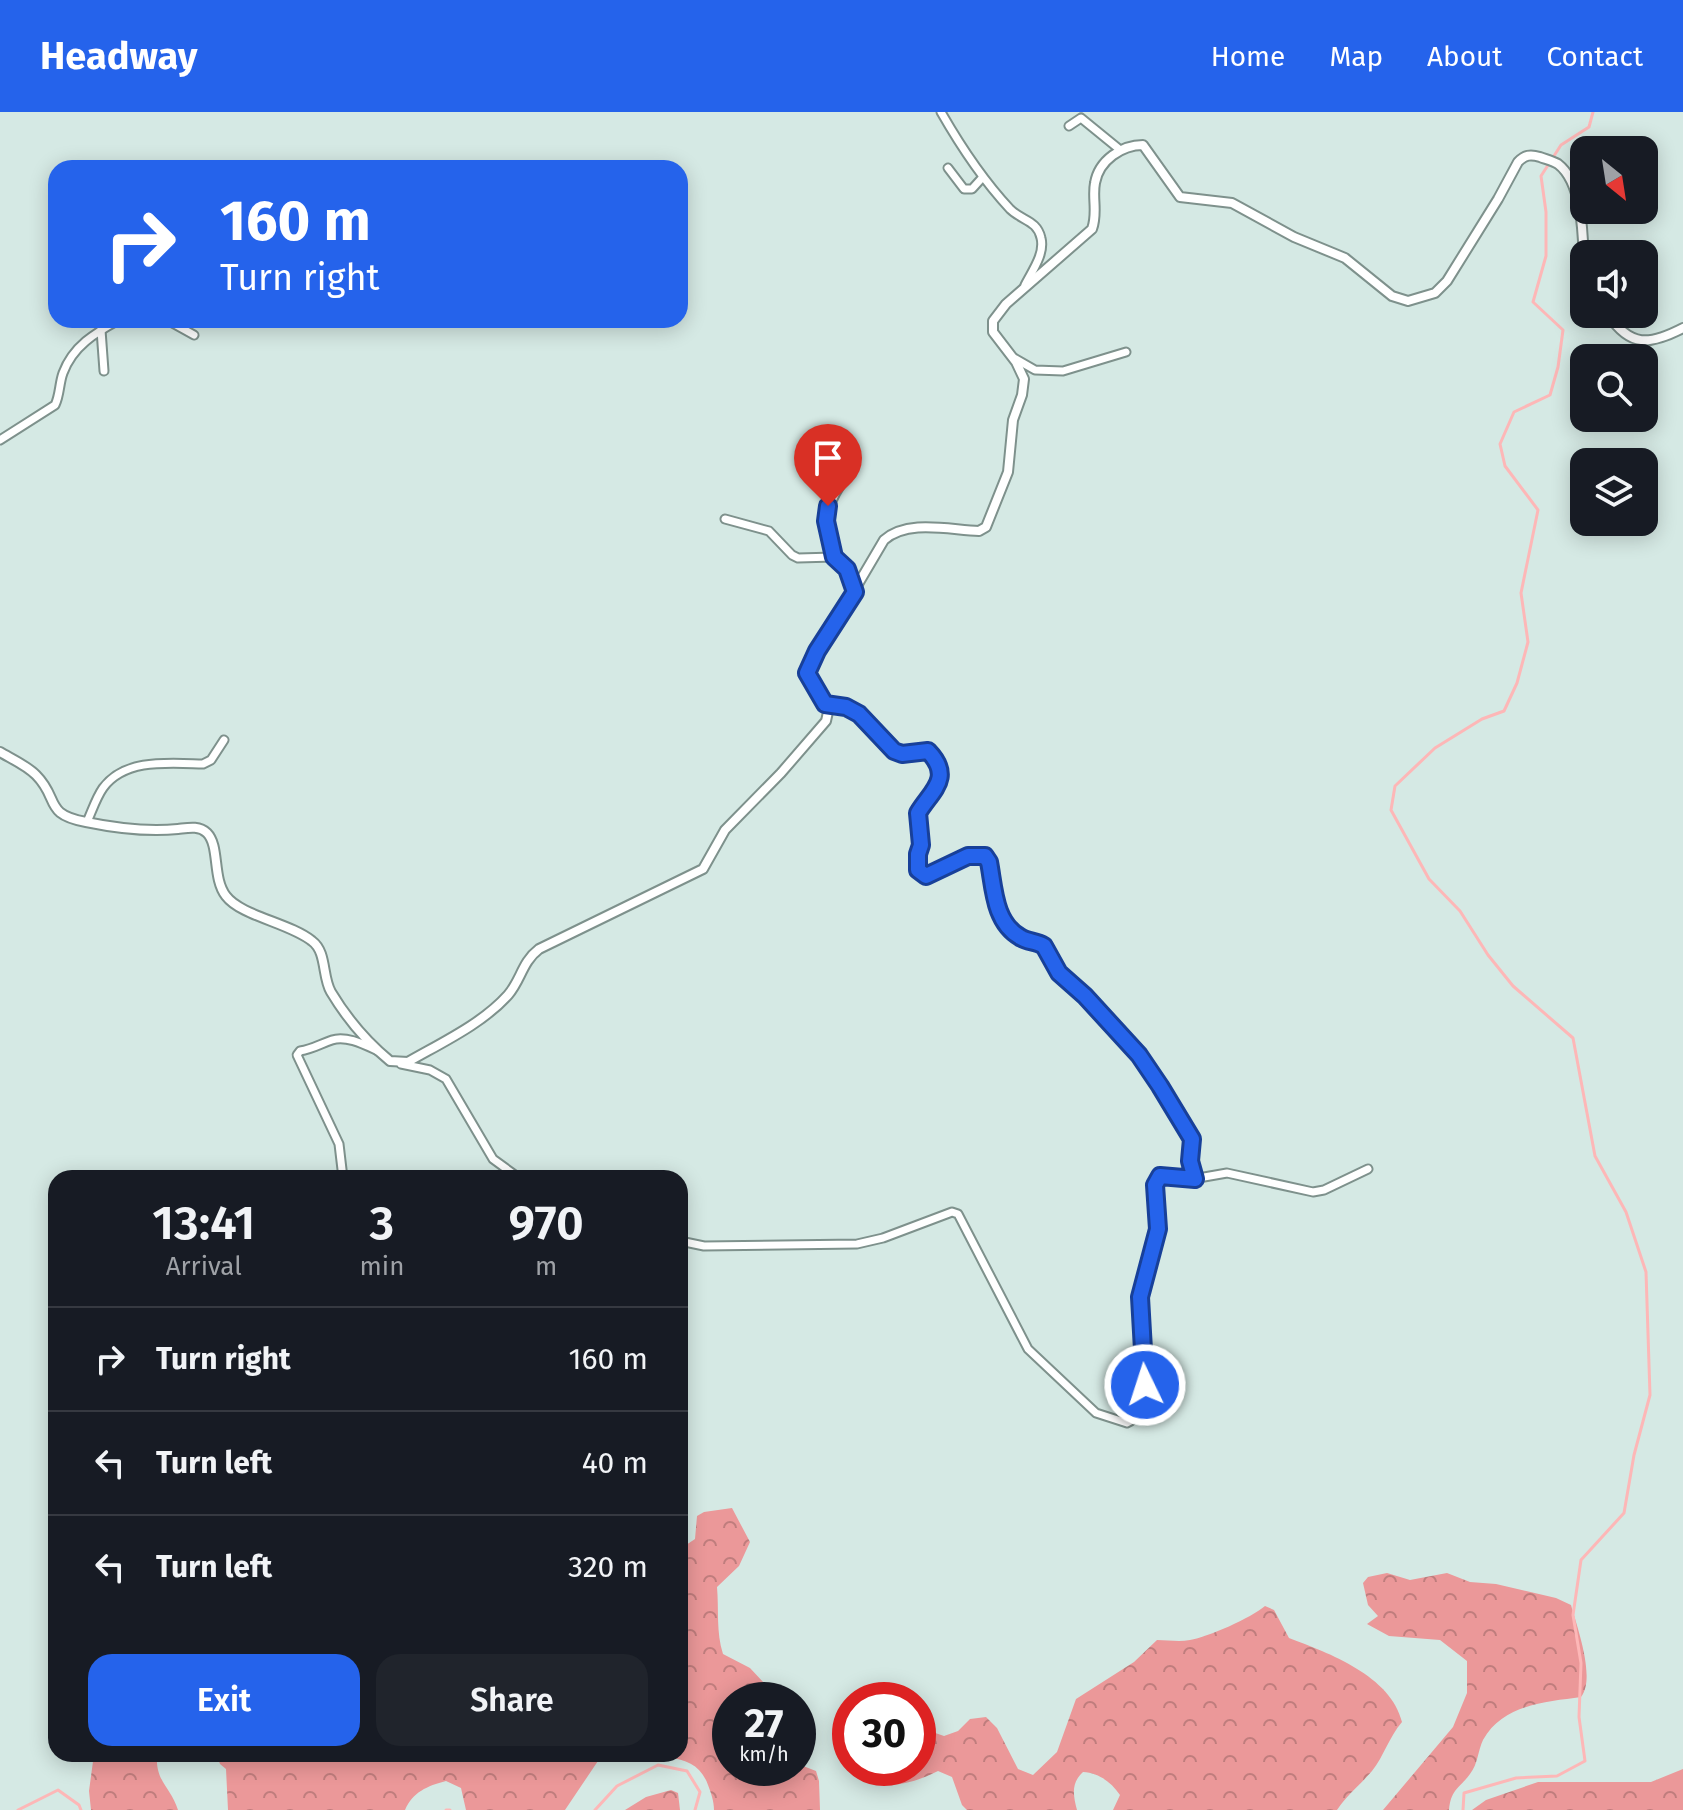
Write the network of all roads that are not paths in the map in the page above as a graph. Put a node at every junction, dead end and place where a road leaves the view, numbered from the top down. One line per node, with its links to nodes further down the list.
1 (941, 112): 5 (street)
2 (1069, 126): 3 (street)
3 (1119, 149): 6 (street); 7 (street)
4 (948, 168): 5 (street)
5 (982, 178): 7 (street)
6 (1583, 240)
7 (1023, 290): 15 (street)
8 (105, 328): 12 (street)
9 (181, 328): 13 (street)
10 (1618, 328): 11 (street)
11 (1683, 328)
12 (101, 330): 16 (street); 17 (street)
13 (194, 335)
14 (1126, 352): 15 (street)
15 (1012, 358): 21 (street)
16 (104, 371)
17 (0, 440)
18 (847, 476): 20 (street)
19 (725, 519): 20 (street)
20 (834, 557): 21 (street)
21 (855, 592): 22 (street)
22 (825, 704): 27 (street); 31 (street)
23 (224, 740): 25 (street)
24 (0, 752): 25 (street)
25 (87, 822): 26 (street)
26 (380, 1052): 27 (street); 29 (street)
27 (399, 1063): 30 (street)
28 (1368, 1169): 31 (street)
29 (342, 1170)
30 (508, 1170)
31 (1195, 1179): 32 (street)
32 (688, 1243)

